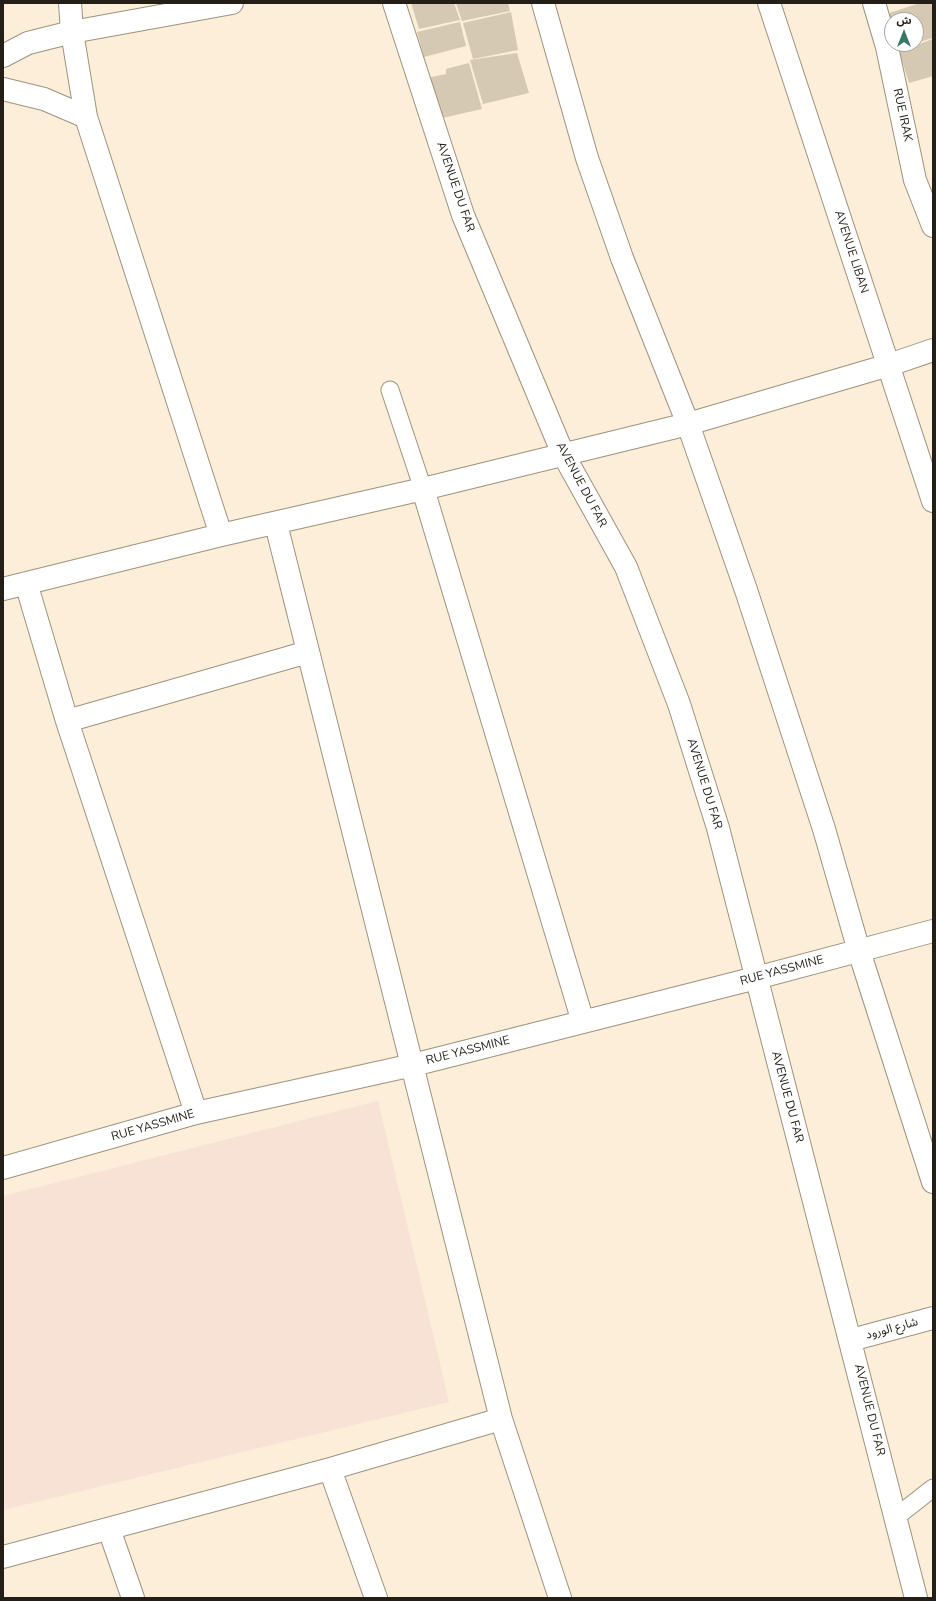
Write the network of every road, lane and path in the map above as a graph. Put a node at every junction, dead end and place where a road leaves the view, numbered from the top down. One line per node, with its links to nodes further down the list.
1 (70, 3): 7 (street)
2 (232, 3): 7 (street)
3 (394, 3): 16 (street, AVENUE DU FAR)
4 (543, 3): 15 (street)
5 (769, 3): 13 (street, AVENUE LIBAN)
6 (874, 3): 11 (street, RUE IRAK)
7 (72, 32): 8 (street); 10 (street)
8 (3, 56)
9 (3, 89): 10 (street)
10 (86, 117): 20 (street)
11 (933, 226)
12 (933, 350): 13 (street)
13 (888, 365): 15 (street); 18 (street, AVENUE LIBAN)
14 (390, 390): 17 (lane)
15 (688, 424): 16 (street); 26 (street)
16 (563, 454): 17 (street); 27 (street, AVENUE DU FAR)
17 (424, 489): 19 (street); 28 (street)
18 (933, 501)
19 (276, 524): 20 (street); 23 (street)
20 (221, 535): 21 (street)
21 (26, 583): 22 (street); 24 (street)
22 (3, 589)
23 (308, 652): 24 (street); 29 (street)
24 (67, 722): 30 (street)
25 (933, 930): 26 (street, RUE YASSMINE)
26 (859, 951): 27 (street, RUE YASSMINE); 32 (street)
27 (756, 978): 28 (street, RUE YASSMINE); 34 (street, AVENUE DU FAR)
28 (583, 1022): 29 (street, RUE YASSMINE)
29 (413, 1065): 30 (street, RUE YASSMINE); 35 (street)
30 (196, 1113): 31 (street, RUE YASSMINE)
31 (3, 1168)
32 (933, 1182)
33 (933, 1318): 34 (street, شارع الورود)
34 (851, 1340): 38 (street, AVENUE DU FAR)
35 (501, 1419): 36 (street); 43 (street)
36 (330, 1470): 39 (street); 42 (street)
37 (933, 1488): 38 (lane)
38 (896, 1517): 44 (street, AVENUE DU FAR)
39 (109, 1529): 40 (street); 41 (street)
40 (3, 1557)
41 (133, 1598)
42 (376, 1598)
43 (560, 1598)
44 (916, 1598)

